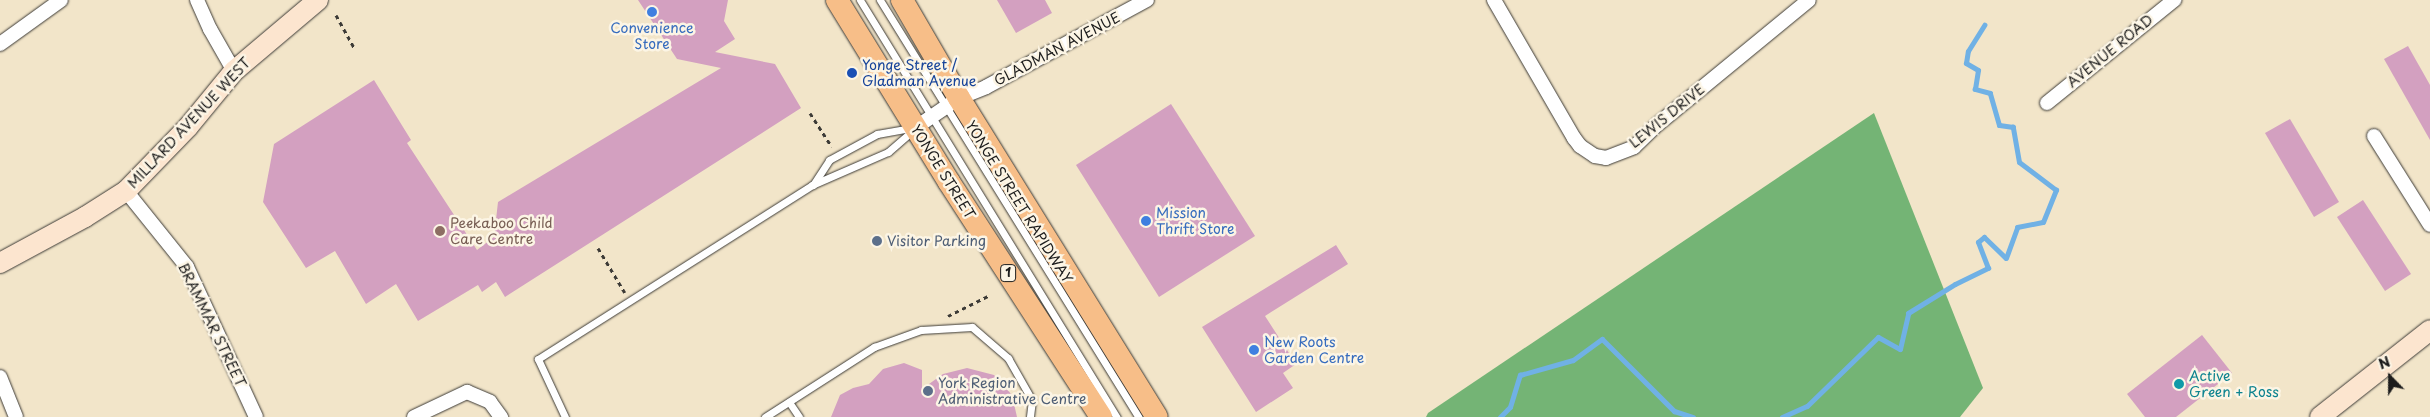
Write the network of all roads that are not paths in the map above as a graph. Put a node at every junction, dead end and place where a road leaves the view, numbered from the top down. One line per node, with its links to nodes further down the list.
1 (61, 0): 12 (street)
2 (197, 0): 13 (street)
3 (318, 0): 13 (main road, MILLARD AVENUE WEST)
4 (837, 0): 16 (main road, YONGE STREET / 1)
5 (860, 0): 16 (lane, YONGE STREET RAPIDWAY)
6 (880, 0): 14 (lane, YONGE STREET RAPIDWAY)
7 (902, 0): 14 (main road)
8 (1147, 0): 14 (street, GLADMAN AVENUE)
9 (1494, 0): 10 (street, LEWIS DRIVE)
10 (1809, 0)
11 (2174, 0): 15 (street, AVENUE ROAD)
12 (0, 44)
13 (234, 71): 19 (main road, MILLARD AVENUE WEST)
14 (952, 103): 16 (street, GLADMAN AVENUE); 35 (lane, YONGE STREET RAPIDWAY); 36 (main road)
15 (2047, 103)
16 (924, 122): 18 (lane); 18 (lane); 33 (main road, YONGE STREET / 1); 34 (lane, YONGE STREET RAPIDWAY)
17 (2374, 136): 20 (street)
18 (812, 185): 29 (lane)
19 (126, 191): 21 (main road, MILLARD AVENUE WEST); 26 (street, BRAMMAR STREET)
20 (2430, 225)
21 (0, 263)
22 (2430, 330): 37 (main road)
23 (0, 377): 25 (street)
24 (789, 402): 30 (lane); 31 (lane); 32 (lane)
25 (16, 417)
26 (256, 417)
27 (414, 417): 28 (street)
28 (501, 417)
29 (565, 417)
30 (766, 417)
31 (799, 417)
32 (1030, 417)
33 (1101, 417)
34 (1117, 417)
35 (1139, 417)
36 (1157, 417)
37 (2320, 417)

